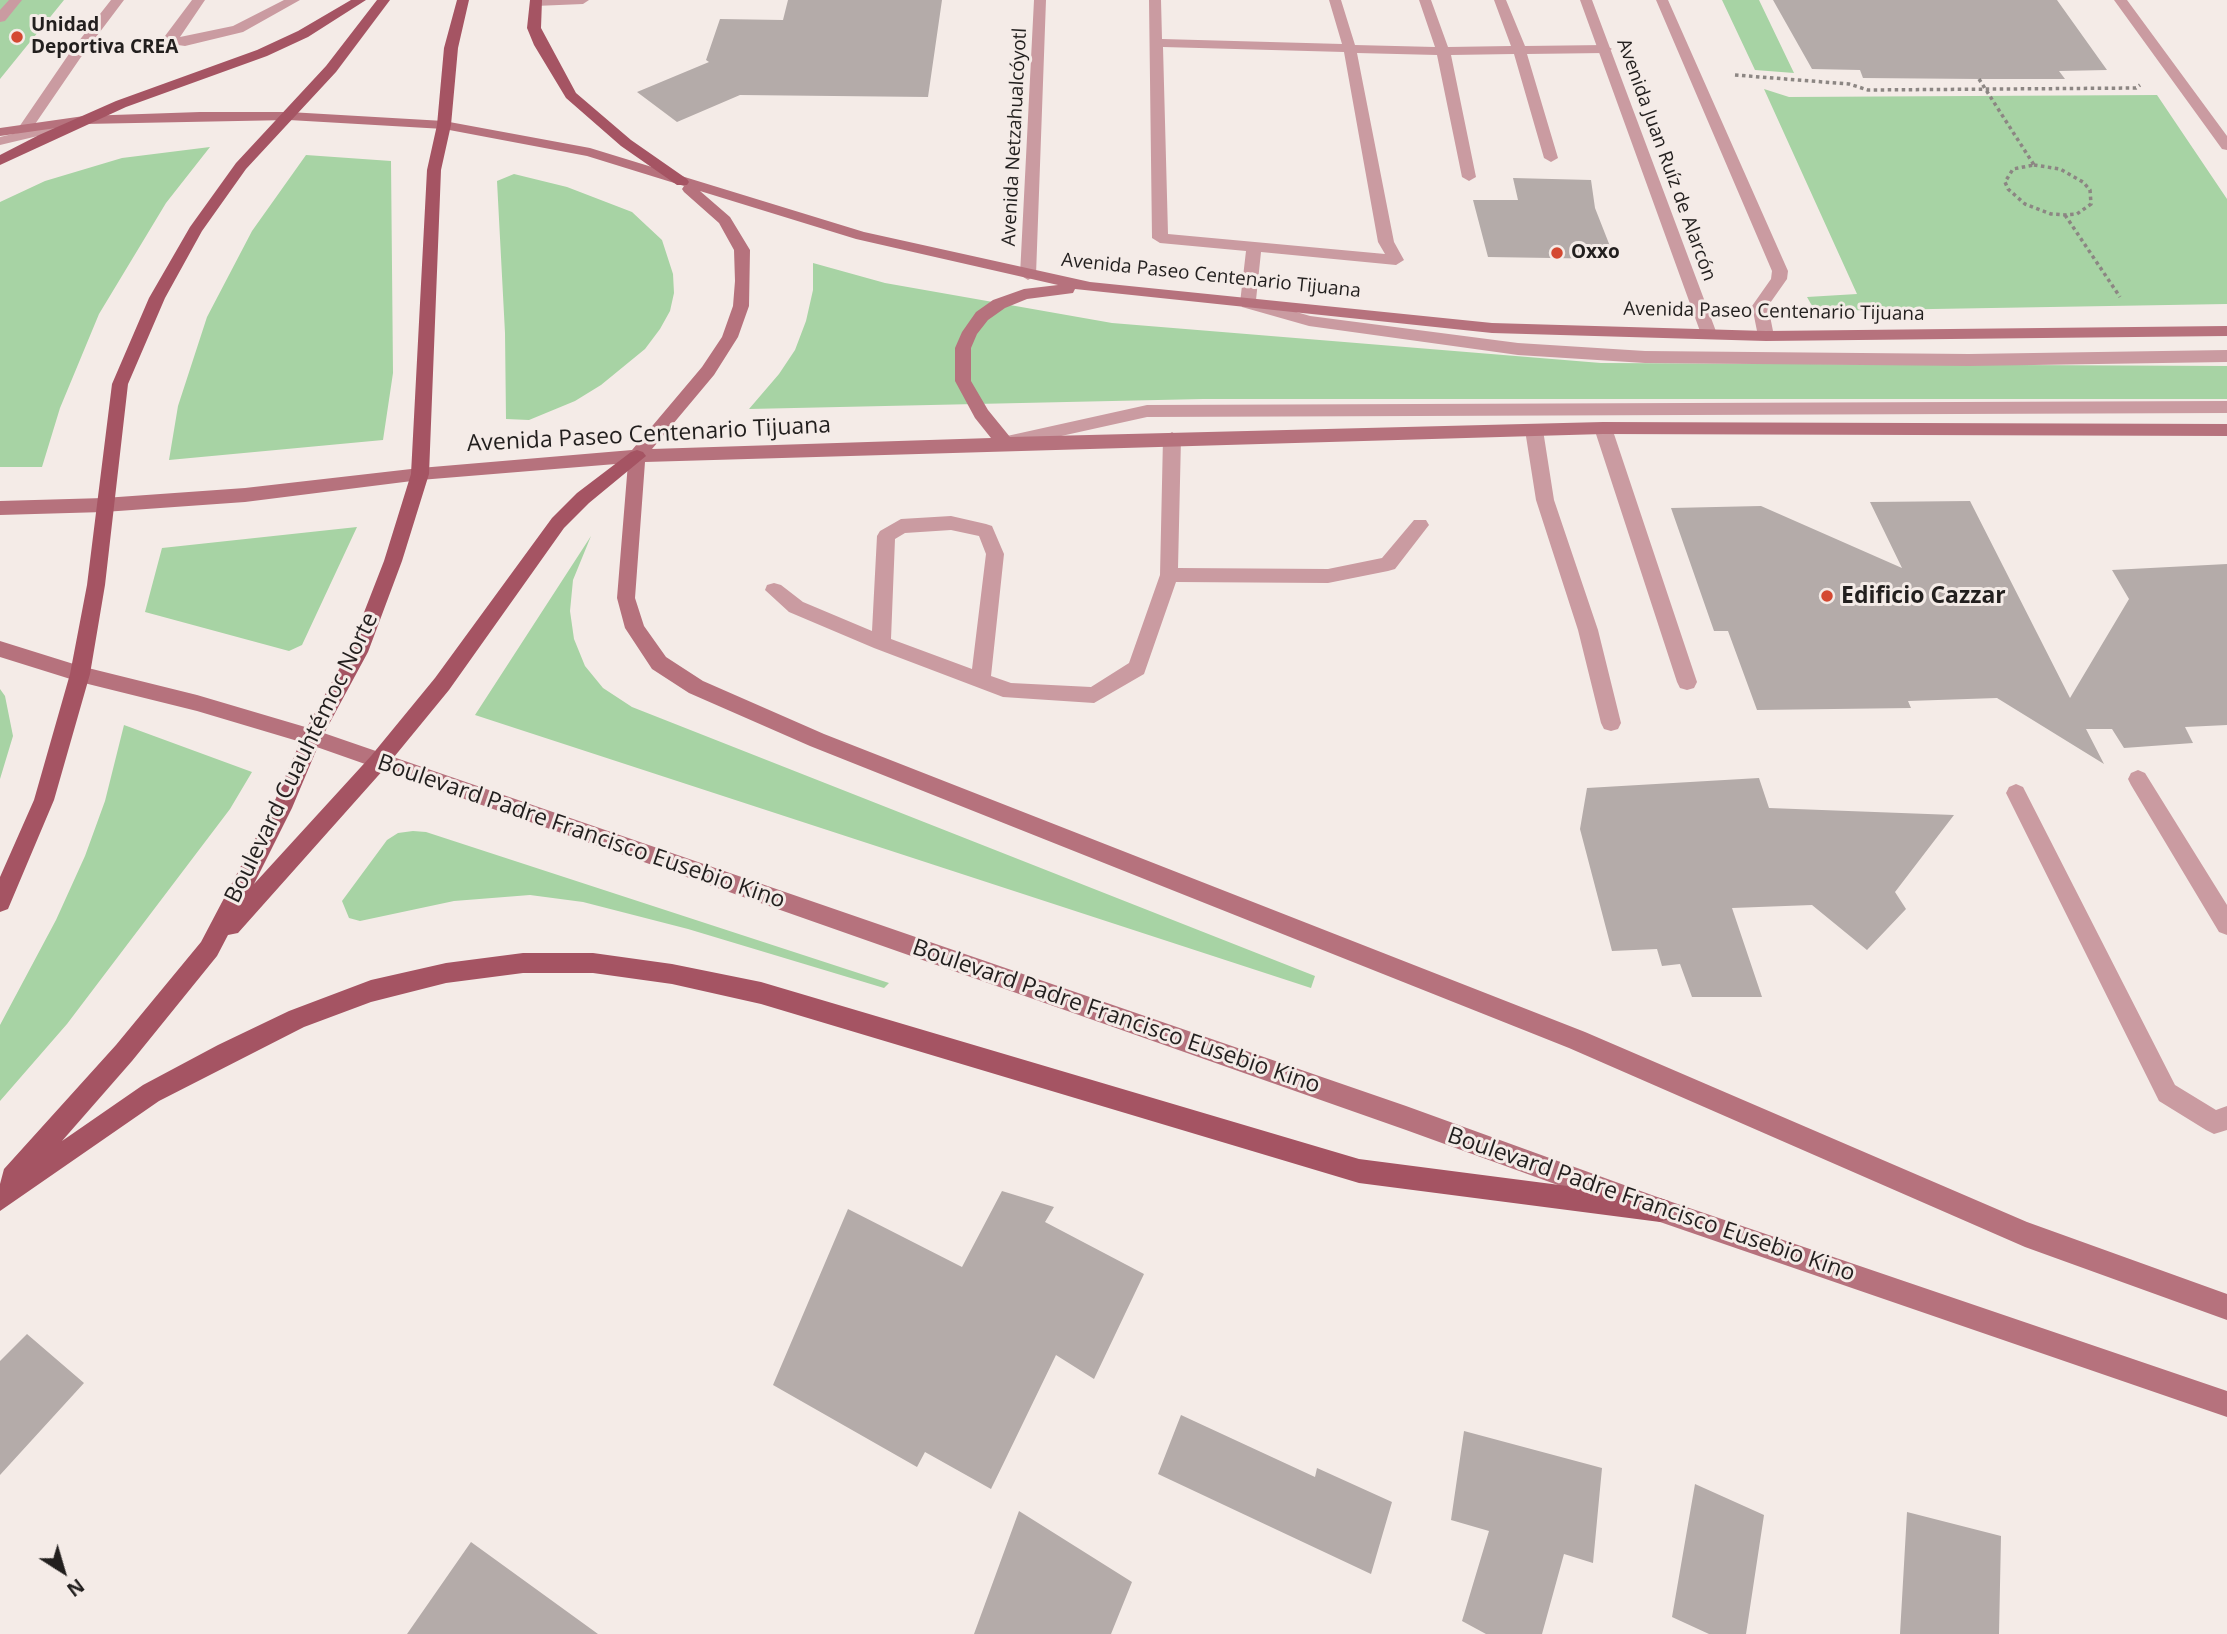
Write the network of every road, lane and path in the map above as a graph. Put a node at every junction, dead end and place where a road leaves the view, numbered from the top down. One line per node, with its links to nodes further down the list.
1 (16, 0): 18 (street)
2 (118, 0): 31 (street)
3 (199, 0): 4 (street)
4 (294, 0)
5 (360, 0): 29 (main road)
6 (384, 0): 28 (main road)
7 (463, 0): 30 (main road, Boulevard Cuauhtémoc Norte)
8 (583, 0): 17 (street)
9 (1040, 0): 42 (street, Avenida Netzahualcóyotl)
10 (1155, 0): 19 (street)
11 (1335, 0): 20 (street)
12 (1425, 0): 23 (street)
13 (1500, 0): 21 (street)
14 (1586, 0): 22 (street, Avenida Juan Ruíz de Alarcón)
15 (1662, 0): 48 (street)
16 (2120, 0): 24 (street)
17 (536, 1): 39 (main road)
18 (0, 18)
19 (1157, 43): 20 (street); 41 (street)
20 (1350, 49): 23 (street); 41 (street)
21 (1519, 49): 22 (street); 23 (street); 35 (street)
22 (1605, 49): 47 (street, Avenida Juan Ruíz de Alarcón)
23 (1443, 51): 38 (street)
24 (2162, 55): 27 (path); 34 (street)
25 (1731, 75): 27 (path)
26 (1979, 79): 27 (path)
27 (1985, 89): 37 (path)
28 (289, 116): 29 (main road, Avenida Paseo Centenario Tijuana); 30 (main road, Avenida Paseo Centenario Tijuana); 58 (main road)
29 (84, 120): 31 (main road, Avenida Paseo Centenario Tijuana); 33 (street); 36 (main road)
30 (444, 125): 39 (main road, Avenida Paseo Centenario Tijuana); 57 (main road, Boulevard Cuauhtémoc Norte)
31 (26, 127): 32 (main road, Avenida Paseo Centenario Tijuana)
32 (0, 131)
33 (0, 141)
34 (2227, 146)
35 (1551, 159)
36 (0, 161)
37 (2034, 165): 40 (path); 40 (path)
38 (1469, 177)
39 (682, 182): 42 (main road, Avenida Paseo Centenario Tijuana); 56 (main road)
40 (2065, 215): 46 (path)
41 (1254, 247): 44 (street)
42 (1028, 275): 43 (main road, Avenida Paseo Centenario Tijuana)
43 (1090, 287): 44 (main road, Avenida Paseo Centenario Tijuana); 55 (main road)
44 (1248, 303): 47 (main road, Avenida Paseo Centenario Tijuana); 49 (street)
45 (2227, 331): 46 (main road, Avenida Paseo Centenario Tijuana)
46 (2144, 332): 48 (main road, Avenida Paseo Centenario Tijuana)
47 (1709, 334): 48 (main road, Avenida Paseo Centenario Tijuana)
48 (1766, 336)
49 (2227, 356)
50 (2227, 407): 55 (street)
51 (1603, 428): 52 (main road, Avenida Paseo Centenario Tijuana); 53 (main road, Avenida Paseo Centenario Tijuana); 67 (street)
52 (1534, 430): 54 (main road, Avenida Paseo Centenario Tijuana); 68 (street)
53 (2227, 430)
54 (1172, 438): 55 (main road, Avenida Paseo Centenario Tijuana); 61 (street)
55 (1005, 443): 56 (main road, Avenida Paseo Centenario Tijuana)
56 (638, 456): 57 (main road, Avenida Paseo Centenario Tijuana); 70 (main road); 80 (main road)
57 (420, 474): 58 (main road, Avenida Paseo Centenario Tijuana); 69 (main road, Boulevard Cuauhtémoc Norte)
58 (104, 505): 59 (main road, Avenida Paseo Centenario Tijuana); 65 (main road)
59 (0, 508)
60 (1420, 525): 61 (street)
61 (1169, 575): 66 (street)
62 (774, 590): 63 (street)
63 (881, 643): 66 (street); 66 (street)
64 (0, 649): 65 (main road, Boulevard Padre Francisco Eusebio Kino)
65 (80, 674): 69 (main road, Boulevard Padre Francisco Eusebio Kino); 73 (main road)
66 (981, 680)
67 (1687, 681)
68 (1611, 723)
69 (312, 737): 70 (main road, Boulevard Padre Francisco Eusebio Kino); 75 (main road, Boulevard Cuauhtémoc Norte)
70 (378, 762): 75 (main road); 79 (main road, Boulevard Padre Francisco Eusebio Kino)
71 (2138, 779): 74 (street)
72 (2016, 793): 76 (street)
73 (0, 902)
74 (2227, 925)
75 (209, 949): 77 (main road, Boulevard Cuauhtémoc Norte)
76 (2227, 1118)
77 (0, 1193)
78 (0, 1199): 79 (main road)
79 (1660, 1210): 81 (main road, Boulevard Padre Francisco Eusebio Kino)
80 (2227, 1307)
81 (2227, 1404)

